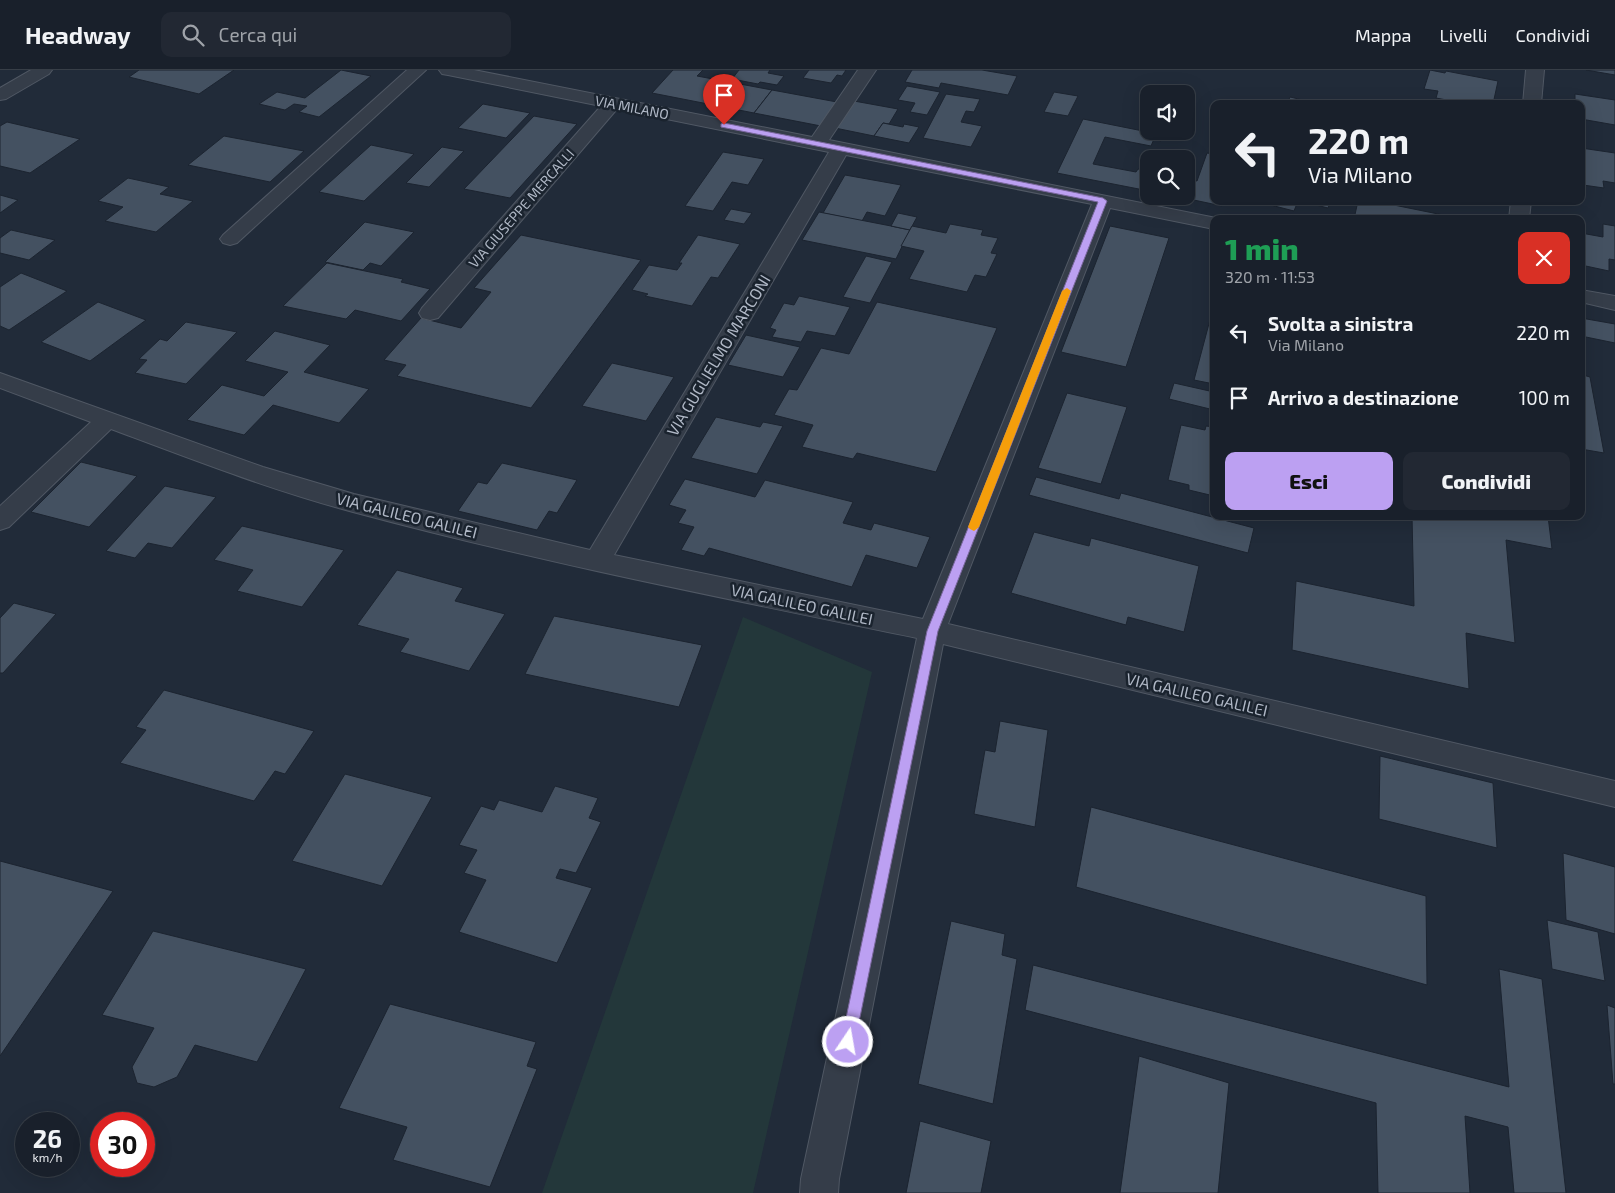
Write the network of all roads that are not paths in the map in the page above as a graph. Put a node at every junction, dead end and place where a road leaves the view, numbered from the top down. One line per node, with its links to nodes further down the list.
1 (43, 70): 6 (street)
2 (417, 70): 13 (street)
3 (448, 70): 8 (street, VIA MILANO)
4 (866, 70): 9 (street)
5 (1536, 70): 7 (street)
6 (0, 95)
7 (1532, 100)
8 (613, 103): 9 (street, VIA MILANO); 16 (street, VIA GIUSEPPE MERCALLI)
9 (816, 144): 10 (street, VIA MILANO)
10 (840, 148): 11 (street, VIA MILANO); 20 (street, VIA GUGLIELMO MARCONI)
11 (1103, 201): 12 (street, VIA MILANO); 21 (street)
12 (1210, 222)
13 (230, 239)
14 (1585, 297): 15 (street)
15 (1615, 303)
16 (430, 313)
17 (0, 380): 18 (street, VIA GALILEO GALILEI)
18 (107, 420): 19 (street); 20 (street, VIA GALILEO GALILEI)
19 (0, 521)
20 (597, 561): 21 (street, VIA GALILEO GALILEI)
21 (932, 631): 22 (street, VIA GALILEO GALILEI); 23 (street)
22 (1615, 794)
23 (817, 1188)

